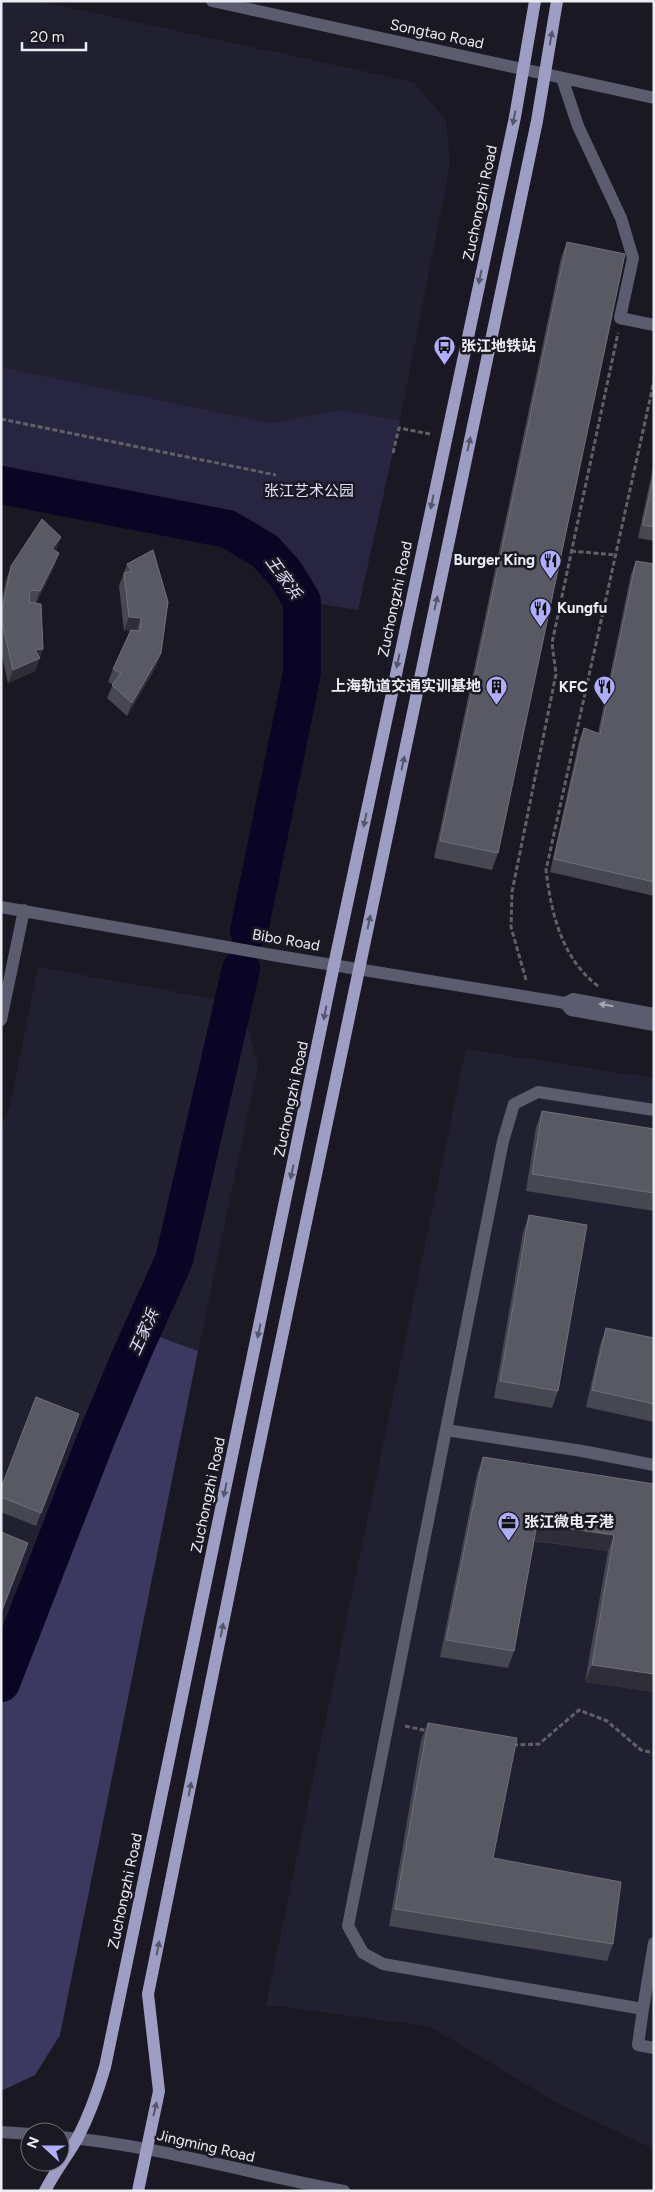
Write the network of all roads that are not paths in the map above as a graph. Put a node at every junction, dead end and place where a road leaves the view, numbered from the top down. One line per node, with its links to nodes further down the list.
1 (212, 1): 4 (street, Songtao Road)
2 (534, 1): 4 (main road, Zuchongzhi Road)
3 (557, 1): 5 (main road, one-way to 3)
4 (523, 70): 5 (street, Songtao Road); 11 (main road, Zuchongzhi Road, one-way to 11)
5 (544, 74): 6 (street, Songtao Road); 12 (main road, one-way to 5)
6 (562, 78): 7 (street, Songtao Road); 8 (street)
7 (654, 98)
8 (654, 325)
9 (1, 907): 10 (street, Bibo Road)
10 (24, 910): 11 (street, Bibo Road); 15 (street)
11 (334, 965): 12 (street, Bibo Road); 26 (main road, Zuchongzhi Road, one-way to 26)
12 (359, 969): 13 (street, Bibo Road); 27 (main road, one-way to 12)
13 (565, 1003): 14 (street, Bibo Road, one-way to 13); 16 (street, Bibo Road)
14 (654, 1014)
15 (1, 1020)
16 (654, 1025)
17 (654, 1110): 18 (street)
18 (446, 1430): 19 (street); 21 (street)
19 (654, 1465)
20 (654, 1943): 21 (street)
21 (643, 2009): 22 (street)
22 (654, 2048)
23 (1, 2132): 24 (street)
24 (20, 2133)
25 (70, 2138): 26 (street, Jingming Road)
26 (77, 2138): 27 (street, Jingming Road); 28 (main road, Zuchongzhi Road)
27 (146, 2148): 29 (main road); 30 (street, Jingming Road)
28 (45, 2191)
29 (138, 2191)
30 (344, 2191)

